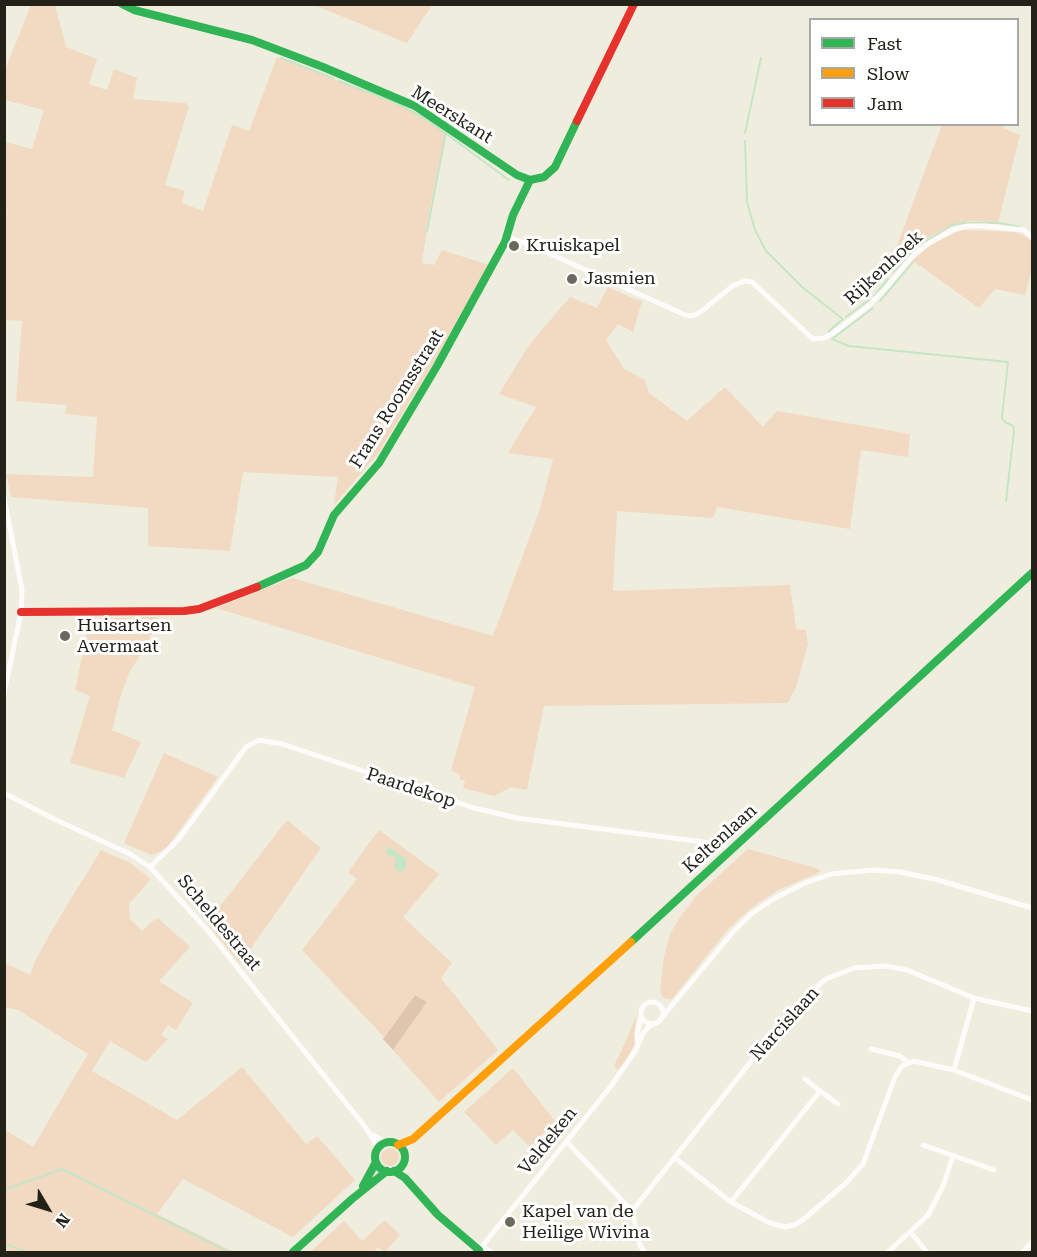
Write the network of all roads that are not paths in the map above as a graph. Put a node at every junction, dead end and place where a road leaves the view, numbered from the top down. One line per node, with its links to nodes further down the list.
1 (122, 4): 3 (street, Meerskant)
2 (634, 4): 3 (street)
3 (530, 180): 4 (street)
4 (507, 236): 5 (street, Rijkenhoek); 8 (street, Frans Roomsstraat)
5 (1032, 238)
6 (4, 497): 8 (street)
7 (1032, 573): 11 (street, Keltenlaan)
8 (21, 612): 9 (street)
9 (4, 694)
10 (4, 793): 12 (street, Scheldestraat)
11 (732, 849): 12 (street, Paardekop); 30 (street, Keltenlaan)
12 (150, 867): 29 (street, Scheldestraat)
13 (1032, 908): 14 (street, Veldeken)
14 (678, 999): 16 (street, Veldeken); 18 (street, Veldeken)
15 (974, 999): 17 (street, Narcislaan); 24 (street); 37 (street, Narcislaan)
16 (661, 1007): 18 (street); 19 (street, Veldeken)
17 (1032, 1011)
18 (663, 1016): 20 (street, Veldeken)
19 (641, 1018): 20 (street); 21 (street, Veldeken)
20 (651, 1025): 21 (street, Veldeken)
21 (638, 1045): 31 (street, Veldeken)
22 (871, 1049): 23 (street)
23 (909, 1063): 24 (street); 44 (street)
24 (954, 1070): 27 (street)
25 (805, 1079): 26 (street)
26 (820, 1091): 28 (street); 44 (street)
27 (1032, 1100)
28 (838, 1104)
29 (366, 1128): 32 (street, Scheldestraat); 35 (street, Scheldestraat)
30 (427, 1128): 33 (street, Keltenlaan); 39 (street, Keltenlaan)
31 (566, 1141): 45 (street); 48 (street, Veldeken)
32 (387, 1143): 33 (street); 35 (street)
33 (398, 1145): 39 (street)
34 (924, 1145): 36 (street)
35 (377, 1150): 38 (street, Keltenlaan)
36 (953, 1156): 40 (street); 46 (street)
37 (675, 1158): 44 (street); 45 (street, Narcislaan)
38 (376, 1161): 41 (street); 43 (street, Keltenlaan)
39 (404, 1161): 41 (street, Keltenlaan); 42 (street)
40 (994, 1170)
41 (390, 1171): 42 (street); 43 (street, Keltenlaan)
42 (415, 1188): 48 (street)
43 (352, 1199): 49 (street, Keltenlaan)
44 (731, 1202)
45 (632, 1211): 51 (street)
46 (911, 1233): 52 (street); 53 (street)
47 (1032, 1242): 54 (street)
48 (479, 1250): 50 (street)
49 (293, 1252)
50 (491, 1252)
51 (645, 1252)
52 (888, 1252)
53 (927, 1252)
54 (1023, 1252)

